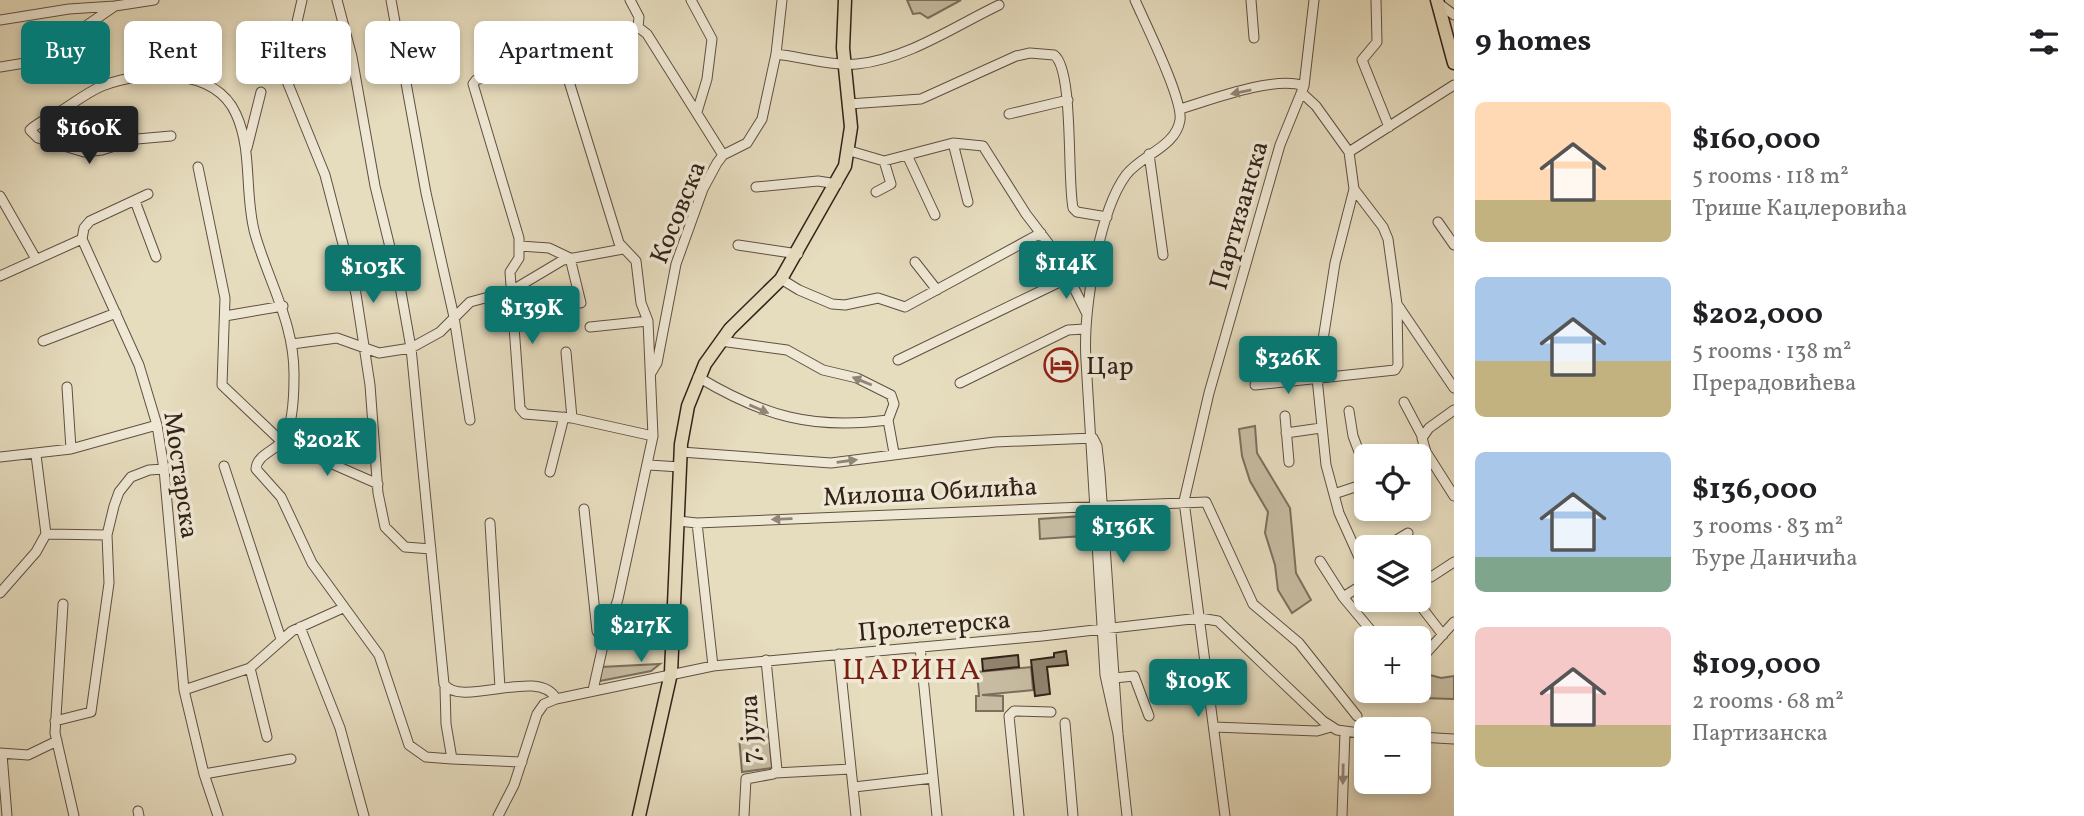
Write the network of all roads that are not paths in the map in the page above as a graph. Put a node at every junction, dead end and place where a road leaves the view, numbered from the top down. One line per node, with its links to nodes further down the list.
1 (154, 0): 15 (street)
2 (302, 0): 18 (street)
3 (337, 0): 90 (street)
4 (391, 0): 82 (street)
5 (630, 0): 19 (street)
6 (691, 0): 34 (street)
7 (782, 0): 21 (street, Косовска)
8 (845, 0): 23 (main road)
9 (1137, 0): 33 (street)
10 (1251, 0): 20 (street)
11 (1314, 0): 29 (street, Партизанска)
12 (1376, 0): 36 (street)
13 (1438, 2): 16 (street); 22 (main road)
14 (999, 5): 23 (street)
15 (115, 6): 17 (street); 24 (street)
16 (1454, 15)
17 (0, 20)
18 (297, 21)
19 (638, 27): 34 (street)
20 (1254, 38)
21 (776, 54): 23 (street); 43 (street, Косовска)
22 (1454, 63)
23 (844, 64): 32 (main road)
24 (0, 67)
25 (288, 84): 89 (street)
26 (474, 84): 62 (street)
27 (569, 84): 63 (street, Косовска)
28 (1454, 85): 36 (street)
29 (1303, 90): 33 (street, one-way to 33); 41 (street); 134 (street, Партизанска)
30 (261, 92): 39 (street)
31 (1068, 100): 32 (street); 35 (street); 56 (street)
32 (849, 104): 40 (main road)
33 (1180, 109): 42 (street)
34 (696, 112): 43 (street)
35 (1009, 114)
36 (1389, 127): 41 (street)
37 (171, 136): 39 (street)
38 (953, 143): 44 (street); 54 (street); 58 (street)
39 (246, 151): 78 (street)
40 (850, 151): 45 (street); 47 (main road)
41 (1349, 152): 49 (street)
42 (1149, 154): 56 (street); 65 (street)
43 (723, 155): 94 (street, Косовска)
44 (907, 155): 45 (street); 55 (street)
45 (884, 160): 50 (street)
46 (198, 167): 81 (street)
47 (837, 184): 48 (street); 64 (main road)
48 (756, 187)
49 (1354, 189): 77 (street); 96 (street)
50 (876, 192)
51 (148, 194): 53 (street)
52 (0, 196): 68 (street)
53 (135, 201): 59 (street); 66 (street)
54 (968, 202)
55 (935, 215)
56 (1107, 217): 73 (street)
57 (1438, 222): 60 (street)
58 (1041, 233): 71 (street); 74 (street)
59 (82, 239): 68 (street); 79 (street, Мостарска)
60 (1454, 244)
61 (738, 245): 64 (street)
62 (520, 246): 67 (street); 75 (street)
63 (622, 249): 67 (street); 83 (street, Косовска)
64 (797, 254): 72 (main road)
65 (1163, 255)
66 (156, 257)
67 (570, 258): 75 (street); 76 (street)
68 (36, 259): 70 (street)
69 (915, 262): 74 (street)
70 (0, 276)
71 (1070, 277): 73 (street); 80 (street); 93 (street)
72 (781, 279): 74 (street); 87 (main road)
73 (1093, 282): 80 (street)
74 (937, 290)
75 (511, 291): 82 (street); 106 (street)
76 (581, 303)
77 (1397, 304): 96 (street); 101 (street)
78 (283, 306): 81 (street); 88 (street)
79 (116, 313): 86 (street); 109 (street, Мостарска)
80 (1087, 313): 85 (street)
81 (225, 316): 115 (street)
82 (454, 317): 90 (street); 107 (street)
83 (648, 321): 84 (street); 94 (street, Косовска)
84 (590, 327)
85 (1085, 329): 98 (street); 114 (street)
86 (43, 341)
87 (720, 341): 95 (main road); 108 (street, one-way to 87)
88 (292, 344): 89 (street); 115 (street)
89 (364, 348): 90 (street); 130 (street)
90 (411, 348): 145 (street)
91 (566, 352): 106 (street)
92 (1282, 358): 97 (street)
93 (898, 360)
94 (651, 374): 112 (street, Косовска)
95 (698, 377): 108 (street, one-way to 108); 119 (main road)
96 (1317, 377): 97 (street); 110 (street)
97 (1284, 381): 99 (street)
98 (960, 383)
99 (1255, 384)
100 (67, 387): 118 (street)
101 (1454, 388)
102 (1404, 402): 113 (street)
103 (1454, 410): 113 (street)
104 (1349, 411): 116 (street)
105 (1285, 416): 111 (street)
106 (568, 418): 112 (street); 129 (street)
107 (470, 420)
108 (888, 420): 120 (street)
109 (157, 425): 118 (street); 128 (street, Мостарска)
110 (1321, 428): 111 (street); 132 (street)
111 (1286, 433): 124 (street)
112 (653, 436): 125 (street, Косовска)
113 (1422, 436): 117 (street)
114 (1093, 438): 120 (street); 135 (street)
115 (282, 442): 130 (street); 153 (street)
116 (1356, 444)
117 (1423, 444)
118 (71, 449): 121 (street)
119 (681, 452): 120 (street, one-way to 120); 127 (main road)
120 (894, 453)
121 (36, 455): 122 (street); 141 (street)
122 (0, 457)
123 (1431, 458): 133 (street)
124 (1290, 462)
125 (649, 465): 127 (street); 162 (street, Косовска)
126 (224, 466): 161 (street)
127 (680, 467): 137 (main road)
128 (164, 469): 142 (street); 174 (street, Мостарска)
129 (550, 472)
130 (378, 484): 145 (street)
131 (1354, 487): 132 (street)
132 (1334, 494): 144 (street)
133 (1454, 494)
134 (1184, 501): 135 (street, Милоша Обилића); 155 (street, Партизанска); 180 (street)
135 (1099, 504): 139 (street, Милоша Обилића, one-way to 139); 159 (street)
136 (584, 509): 162 (street)
137 (678, 521): 139 (street, Милоша Обилића); 169 (main road)
138 (490, 523): 173 (street)
139 (697, 523): 167 (street)
140 (1408, 533): 143 (street)
141 (46, 534): 142 (street); 150 (street)
142 (107, 535): 181 (street)
143 (1405, 535)
144 (1354, 539)
145 (431, 549): 172 (street)
146 (1320, 561): 151 (street)
147 (1454, 562): 148 (street)
148 (1431, 577)
149 (1354, 590): 151 (street)
150 (0, 593)
151 (1343, 597): 158 (street)
152 (63, 604): 181 (street)
153 (344, 608): 157 (street); 193 (street)
154 (1425, 612): 160 (street)
155 (1200, 618): 159 (street, Пролетерска); 183 (street, Партизанска); 184 (street)
156 (1454, 622): 160 (street)
157 (300, 626): 161 (street); 204 (street)
158 (1367, 626)
159 (1107, 629): 163 (street, Пролетерска); 170 (street); 187 (street)
160 (1443, 635): 164 (street)
161 (281, 639): 168 (street)
162 (604, 641): 175 (street, Косовска)
163 (920, 647): 165 (street, Пролетерска); 199 (street)
164 (1431, 648)
165 (839, 654): 166 (street, Пролетерска); 196 (street)
166 (766, 660): 167 (street, Пролетерска); 197 (street, 7. јула)
167 (713, 666): 169 (street, Пролетерска)
168 (250, 668): 174 (street); 188 (street)
169 (671, 673): 175 (street, Пролетерска); 206 (main road)
170 (1114, 678): 179 (street); 187 (street)
171 (533, 686): 173 (street); 176 (street); 177 (street)
172 (445, 688): 173 (street); 193 (street)
173 (500, 688)
174 (184, 690): 198 (street, Мостарска)
175 (593, 690): 176 (street, Пролетерска)
176 (556, 699): 177 (street, Пролетерска)
177 (544, 704): 195 (street)
178 (1051, 712): 210 (street)
179 (1149, 716)
180 (1357, 716)
181 (55, 721): 191 (street)
182 (1065, 723): 211 (street)
183 (1214, 727): 184 (street); 213 (street, Партизанска)
184 (1331, 727): 185 (street)
185 (1345, 732): 186 (street); 214 (street, one-way to 214)
186 (1354, 733)
187 (1118, 734): 212 (street)
188 (267, 737)
189 (1431, 738): 190 (street)
190 (1454, 739)
191 (57, 741): 192 (street); 202 (street)
192 (1, 754): 201 (street)
193 (452, 759): 195 (street)
194 (291, 760): 198 (street)
195 (522, 762): 205 (street)
196 (851, 769): 197 (street); 200 (street)
197 (775, 773): 207 (street, 7. јула)
198 (204, 774): 203 (street, Мостарска)
199 (933, 778): 200 (street); 209 (street)
200 (853, 787): 208 (street)
201 (7, 816)
202 (74, 816)
203 (218, 816)
204 (364, 816)
205 (498, 816)
206 (639, 816)
207 (744, 816)
208 (856, 816)
209 (937, 816)
210 (1019, 816)
211 (1073, 816)
212 (1127, 816)
213 (1224, 816)
214 (1342, 816)

